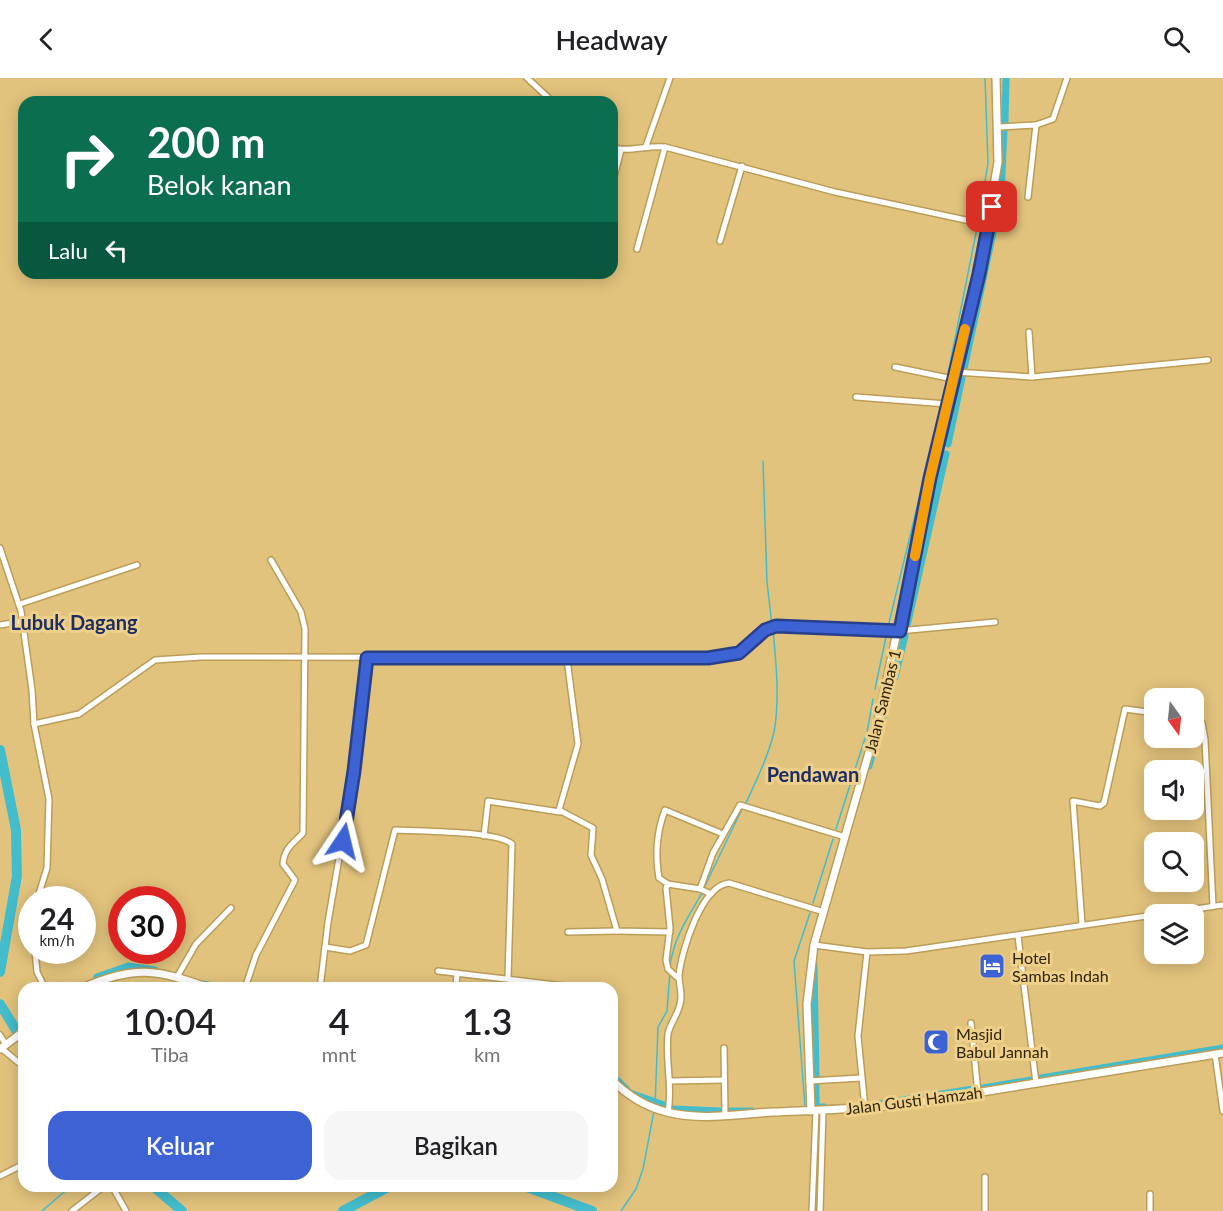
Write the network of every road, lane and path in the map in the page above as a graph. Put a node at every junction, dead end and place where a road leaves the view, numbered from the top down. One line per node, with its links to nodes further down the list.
1 (527, 78): 5 (street)
2 (670, 78): 8 (street)
3 (996, 78): 7 (street, Jalan Sambas 1)
4 (1066, 78): 6 (street)
5 (546, 96)
6 (1036, 125): 7 (street); 14 (street)
7 (999, 127): 15 (street, Jalan Sambas 1)
8 (646, 146): 9 (street); 11 (street)
9 (665, 147): 13 (street); 17 (street)
10 (618, 149): 11 (street)
11 (621, 150): 12 (street)
12 (618, 161)
13 (742, 166): 15 (street); 16 (street)
14 (1028, 197)
15 (989, 225): 21 (street, Jalan Sambas 1)
16 (720, 241)
17 (636, 249)
18 (1029, 332): 22 (street)
19 (1208, 360): 22 (street)
20 (895, 367): 21 (street)
21 (954, 376): 22 (street); 24 (street, Jalan Sambas 1)
22 (1032, 377)
23 (856, 397): 24 (street)
24 (947, 404): 32 (street, Jalan Sambas 1)
25 (0, 548): 28 (street)
26 (271, 560): 33 (street)
27 (137, 565): 28 (street)
28 (20, 604): 29 (street)
29 (23, 621): 31 (street); 37 (street)
30 (995, 622): 32 (street)
31 (0, 625)
32 (900, 631): 35 (street); 42 (street, Jalan Sambas 1)
33 (307, 658): 34 (street); 37 (street); 67 (street)
34 (367, 658): 35 (street); 56 (street)
35 (567, 660): 39 (street)
36 (1144, 712): 50 (street)
37 (34, 724): 44 (street)
38 (1204, 734): 47 (street)
39 (560, 812): 41 (street); 51 (street)
40 (723, 834): 42 (street); 43 (street); 45 (street)
41 (484, 836): 56 (street); 62 (street)
42 (845, 837): 49 (street, Jalan Sambas 1)
43 (668, 884): 45 (street); 53 (street)
44 (41, 886)
45 (705, 891): 49 (street); 63 (street)
46 (1223, 905): 47 (street)
47 (1213, 906): 50 (street)
48 (231, 908): 61 (street)
49 (824, 912): 55 (street, Jalan Sambas 1)
50 (1083, 924): 54 (street)
51 (617, 931): 52 (street); 53 (street)
52 (568, 932)
53 (670, 932): 63 (street)
54 (1018, 936): 57 (street); 83 (street)
55 (814, 945): 57 (street); 81 (street, Jalan Sambas 1)
56 (324, 947): 68 (street)
57 (867, 952): 79 (street)
58 (36, 964): 64 (street)
59 (438, 971): 60 (street)
60 (457, 973): 62 (street); 69 (street)
61 (177, 977): 65 (street); 66 (street)
62 (508, 977): 70 (street)
63 (677, 977): 82 (street)
64 (42, 982)
65 (98, 982)
66 (192, 982)
67 (247, 982)
68 (321, 982)
69 (456, 982)
70 (527, 982)
71 (971, 1023): 85 (street)
72 (0, 1035): 74 (street)
73 (18, 1036): 74 (street)
74 (4, 1046): 78 (street)
75 (724, 1047): 80 (street)
76 (1223, 1053): 77 (street, Jalan Gusti Hamzah)
77 (1215, 1054): 83 (street, Jalan Gusti Hamzah); 88 (street)
78 (18, 1061)
79 (861, 1078): 81 (street); 86 (street)
80 (724, 1080): 82 (street); 90 (street)
81 (810, 1081): 87 (street, Jalan Sambas 1)
82 (670, 1082): 89 (street)
83 (1036, 1083): 85 (street, Jalan Gusti Hamzah)
84 (618, 1085): 89 (street, Jalan Gusti Hamzah)
85 (978, 1092): 86 (street, Jalan Gusti Hamzah)
86 (865, 1109): 87 (street, Jalan Gusti Hamzah)
87 (817, 1111): 90 (street, Jalan Gusti Hamzah); 99 (street); 100 (street)
88 (1223, 1111)
89 (665, 1112): 90 (street, Jalan Gusti Hamzah)
90 (725, 1116)
91 (18, 1167): 92 (street)
92 (0, 1176)
93 (986, 1177): 101 (street)
94 (96, 1192): 97 (street)
95 (115, 1192): 98 (street)
96 (1150, 1194): 102 (street)
97 (72, 1211)
98 (126, 1211)
99 (812, 1211)
100 (820, 1211)
101 (985, 1211)
102 (1150, 1211)

